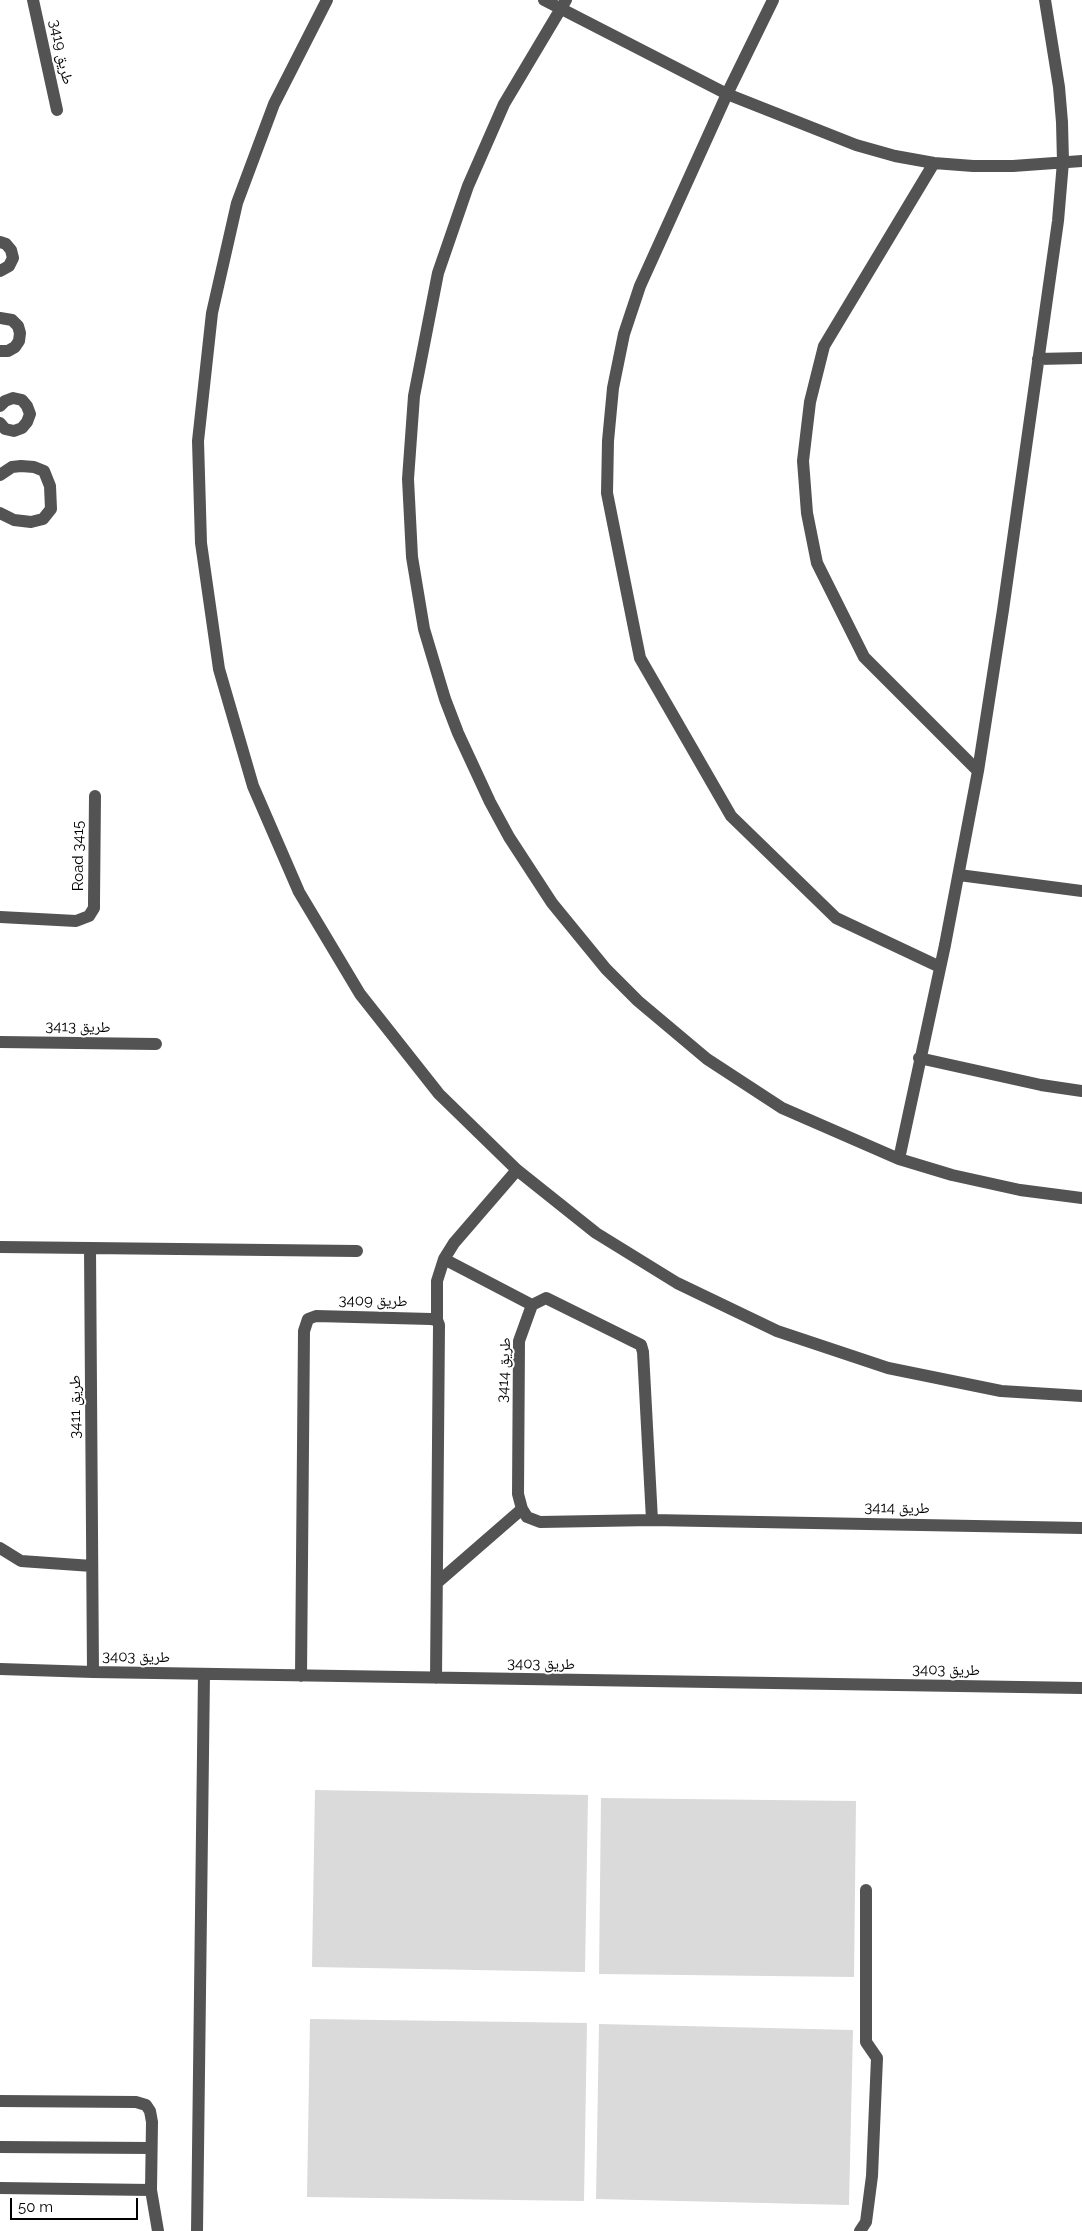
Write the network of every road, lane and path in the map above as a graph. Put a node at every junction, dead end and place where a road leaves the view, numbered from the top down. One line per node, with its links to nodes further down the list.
1 (33, 0): 8 (street, طريق 3419)
2 (327, 0): 33 (street)
3 (544, 0): 6 (street)
4 (773, 0): 7 (street)
5 (1045, 0): 10 (street)
6 (564, 5): 7 (street); 32 (street)
7 (726, 94): 11 (street); 27 (street)
8 (57, 110)
9 (1082, 161): 10 (street)
10 (1063, 162): 11 (street); 17 (street)
11 (934, 163): 22 (street)
12 (0, 242): 13 (street)
13 (0, 271)
14 (0, 318): 15 (street)
15 (0, 351)
16 (1082, 358): 17 (street)
17 (1038, 359): 22 (street)
18 (0, 406): 19 (street)
19 (0, 423)
20 (0, 475): 21 (street)
21 (0, 513)
22 (978, 771): 24 (street)
23 (95, 796): 26 (street, Road 3415)
24 (959, 875): 25 (street); 27 (street)
25 (1082, 891)
26 (0, 917)
27 (940, 967): 30 (street)
28 (0, 1042): 29 (street, طريق 3413)
29 (156, 1044)
30 (919, 1058): 31 (street); 32 (street)
31 (1082, 1091)
32 (899, 1159): 34 (street)
33 (517, 1170): 38 (street); 41 (street)
34 (1082, 1198)
35 (0, 1247): 36 (street)
36 (90, 1248): 37 (street); 46 (street, طريق 3411)
37 (357, 1251)
38 (444, 1259): 39 (street); 40 (street)
39 (532, 1305): 42 (street, طريق 3414); 43 (street)
40 (437, 1320): 47 (street); 51 (street, طريق 3409)
41 (1082, 1396)
42 (522, 1509): 43 (street, طريق 3414); 47 (street)
43 (652, 1520): 44 (street, طريق 3414)
44 (1082, 1528)
45 (0, 1548): 46 (street)
46 (92, 1566): 49 (street, طريق 3411)
47 (438, 1582): 52 (street)
48 (0, 1669): 49 (street, طريق 3403)
49 (93, 1672): 50 (street, طريق 3403)
50 (204, 1674): 51 (street, طريق 3403); 61 (street)
51 (301, 1676): 52 (street, طريق 3403)
52 (436, 1678): 53 (street, طريق 3403)
53 (1082, 1688)
54 (866, 1890): 62 (street)
55 (0, 2101): 57 (street)
56 (0, 2147): 57 (street)
57 (151, 2148): 59 (street)
58 (0, 2188): 59 (street)
59 (151, 2190): 60 (street)
60 (158, 2231)
61 (197, 2231)
62 (860, 2231)

